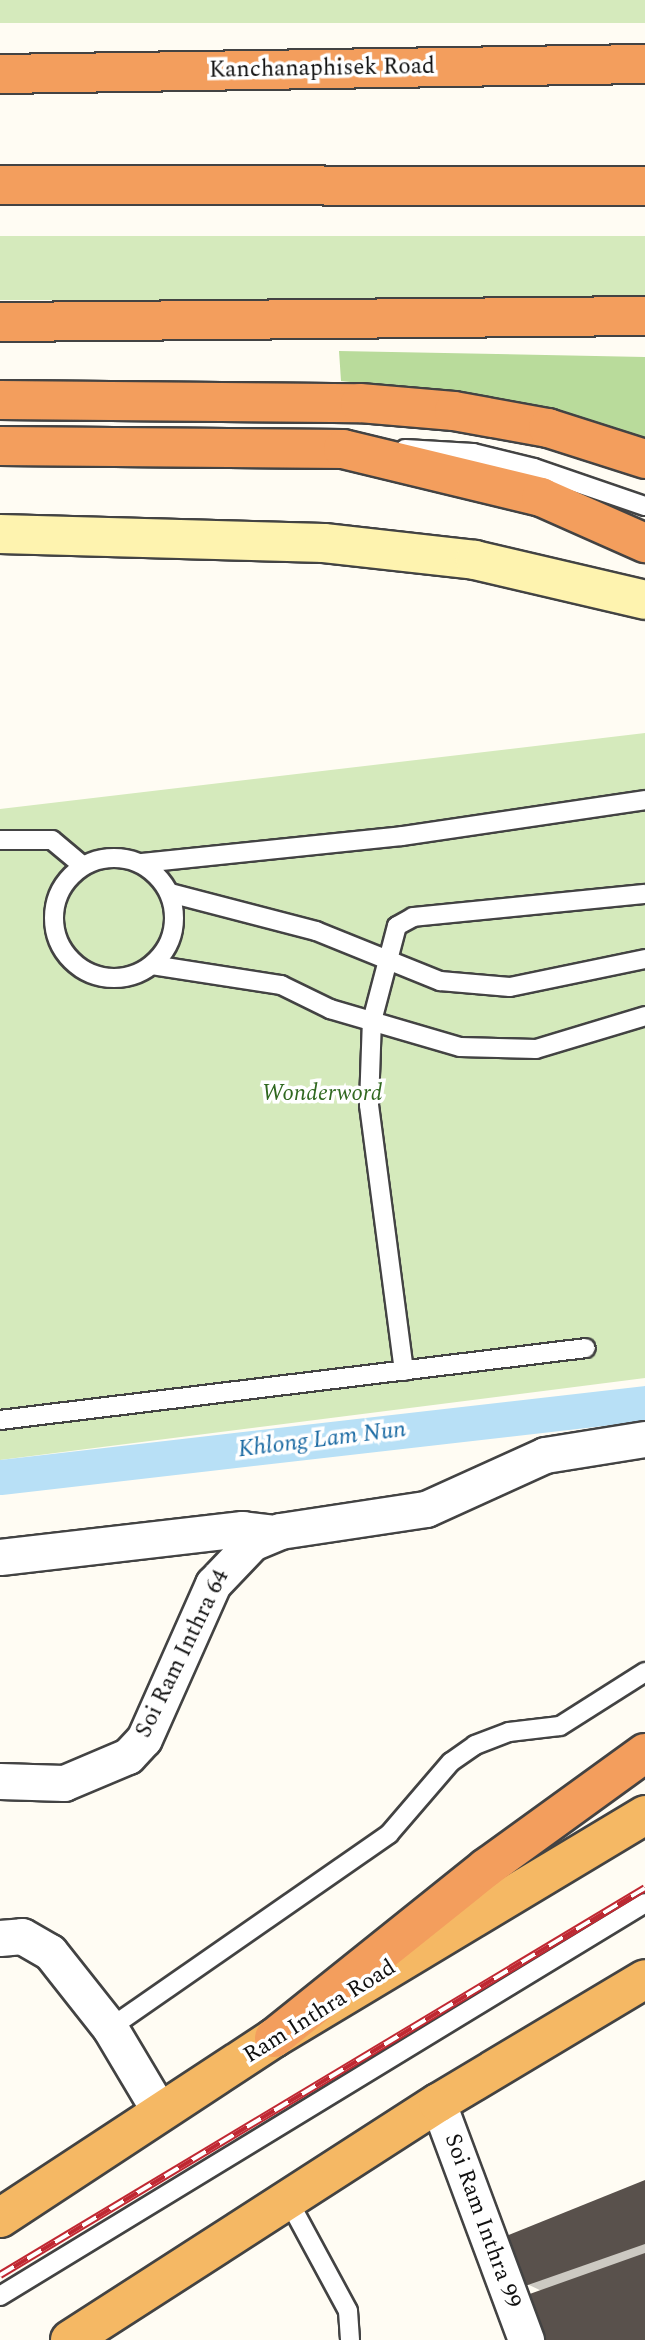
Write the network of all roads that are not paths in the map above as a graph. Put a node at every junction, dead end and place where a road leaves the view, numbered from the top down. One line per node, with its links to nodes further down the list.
1 (645, 64): 2 (highway, Kanchanaphisek Road)
2 (0, 74)
3 (0, 185): 4 (highway)
4 (645, 186)
5 (645, 316): 6 (highway)
6 (0, 322)
7 (0, 400): 10 (highway)
8 (0, 446): 9 (highway)
9 (343, 449): 11 (lane); 13 (highway)
10 (645, 459)
11 (645, 506)
12 (0, 534): 14 (main road)
13 (645, 543)
14 (645, 600)
15 (645, 800): 17 (lane)
16 (0, 840): 18 (lane)
17 (142, 863): 18 (lane); 19 (lane)
18 (83, 866): 23 (lane)
19 (170, 893): 22 (lane); 23 (lane)
20 (645, 894): 22 (lane)
21 (645, 959): 22 (lane)
22 (384, 960): 25 (lane)
23 (152, 965): 25 (lane)
24 (645, 1016): 25 (lane)
25 (372, 1021): 27 (lane)
26 (586, 1348): 27 (lane)
27 (404, 1371): 28 (lane)
28 (0, 1420)
29 (645, 1439): 30 (street, Soi Ram Inthra 64)
30 (274, 1533): 31 (street); 34 (street, Soi Ram Inthra 64)
31 (0, 1558)
32 (645, 1672): 39 (lane)
33 (645, 1753): 40 (highway)
34 (0, 1781)
35 (645, 1815): 40 (highway, Ram Inthra Road)
36 (645, 1903): 45 (lane)
37 (0, 1938): 39 (street)
38 (645, 1979): 41 (highway)
39 (110, 2028): 42 (street)
40 (274, 2038): 42 (highway, Ram Inthra Road)
41 (438, 2103): 43 (highway); 48 (street, Soi Ram Inthra 99)
42 (160, 2112): 44 (highway, Ram Inthra Road)
43 (287, 2198): 46 (highway); 47 (lane)
44 (0, 2218)
45 (0, 2296)
46 (71, 2340)
47 (350, 2340)
48 (526, 2340)

